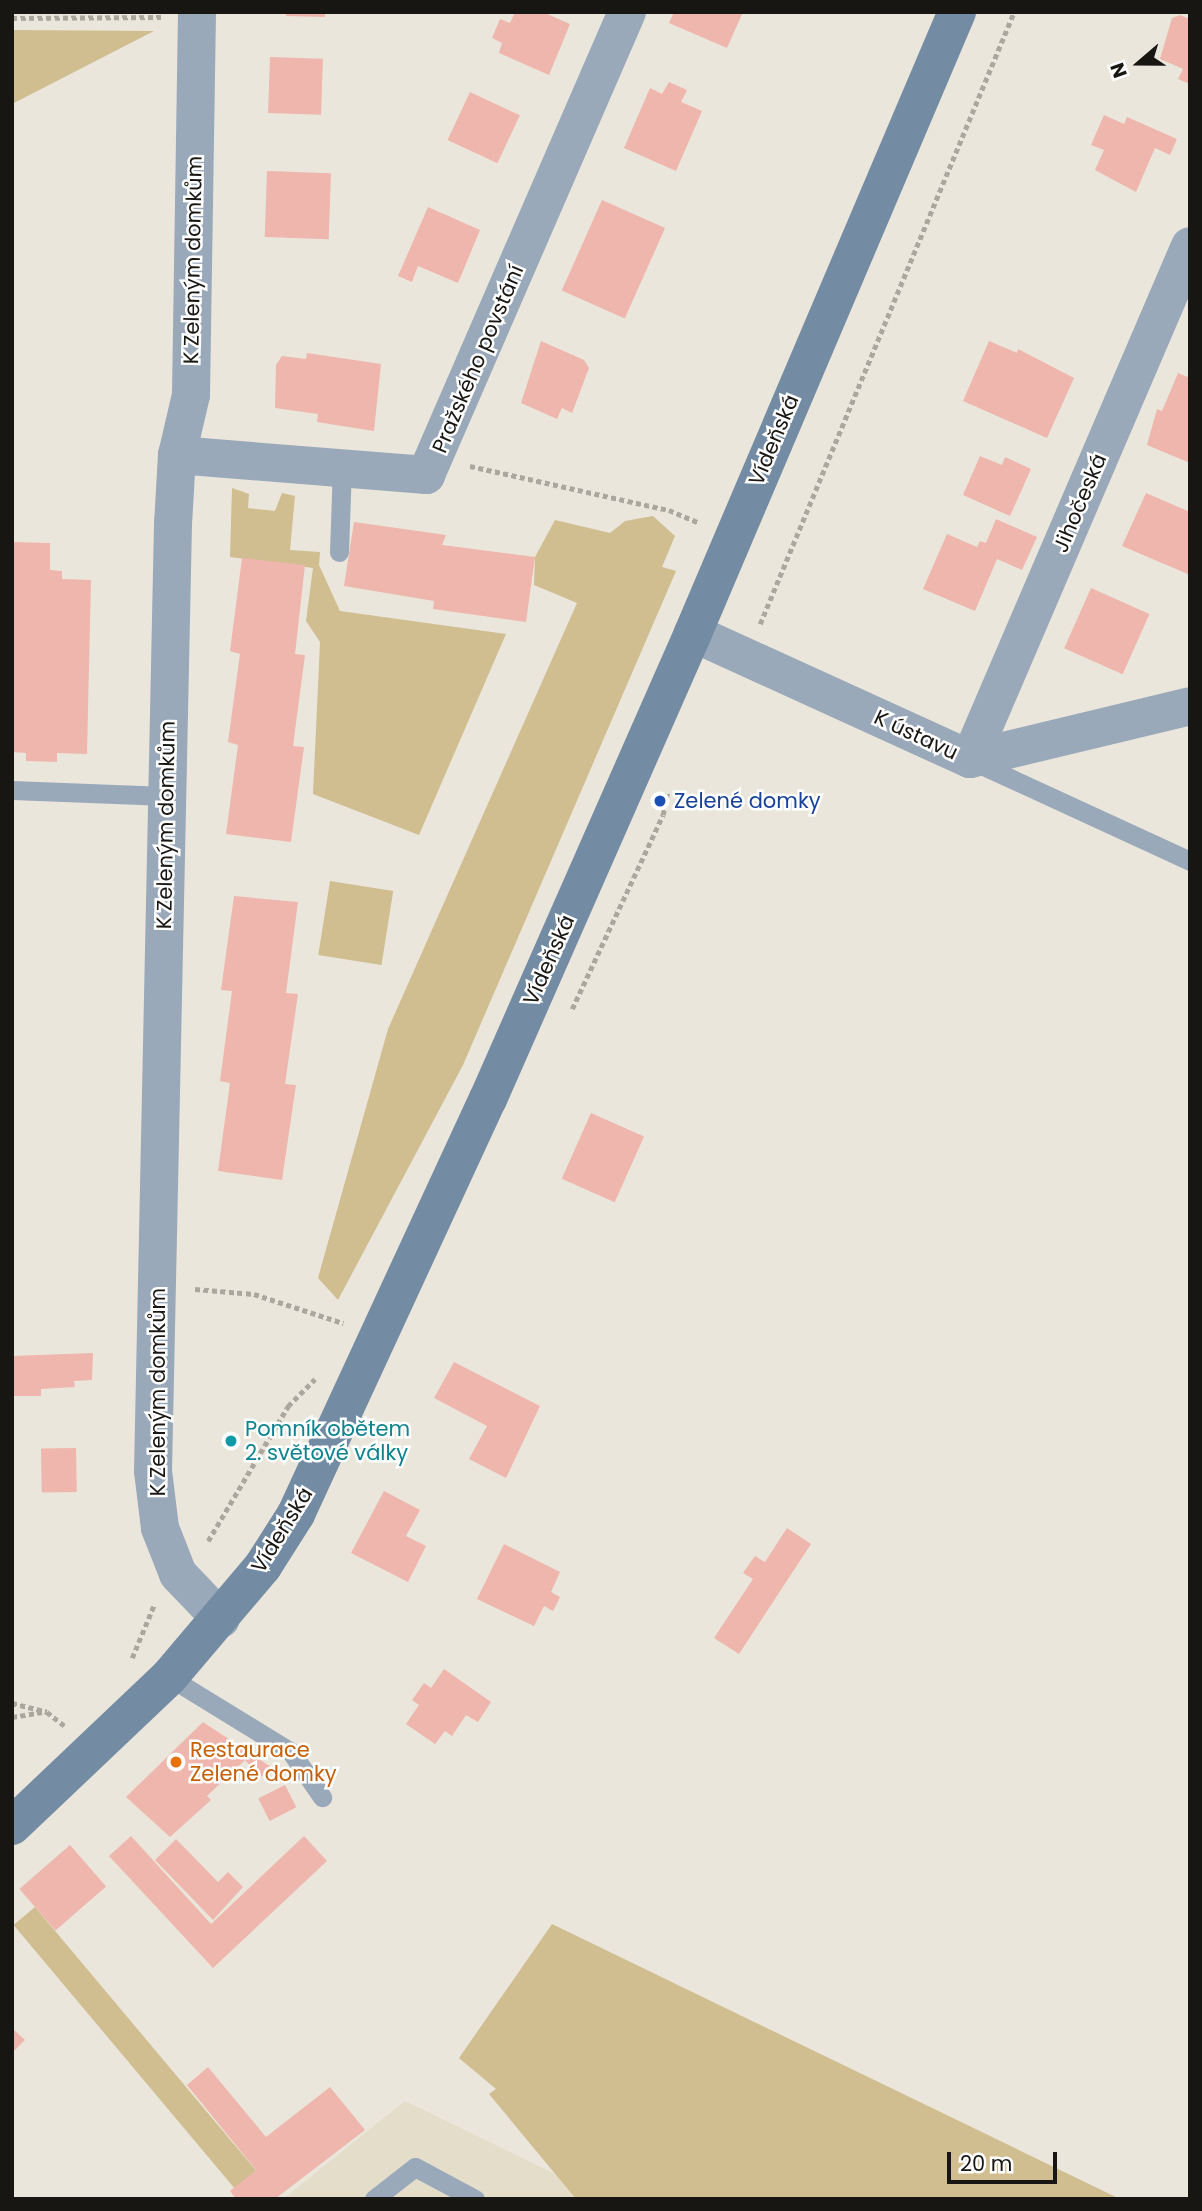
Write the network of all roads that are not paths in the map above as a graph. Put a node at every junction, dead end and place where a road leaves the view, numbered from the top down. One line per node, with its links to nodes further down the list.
1 (627, 12): 6 (street, Pražského povstání)
2 (957, 12): 8 (main road, Vídeňská)
3 (197, 15): 5 (street, K Zeleným domkům)
4 (1190, 246): 10 (street, Jihočeská)
5 (177, 455): 6 (street, Pražského povstání); 12 (street, K Zeleným domkům)
6 (342, 468): 7 (lane)
7 (339, 552)
8 (693, 634): 10 (street, K ústavu); 14 (main road, Vídeňská)
9 (1190, 706): 10 (street, K ústavu)
10 (970, 760): 13 (lane)
11 (12, 790): 12 (lane)
12 (166, 796): 14 (street, K Zeleným domkům)
13 (1190, 861)
14 (221, 1619): 15 (main road, Vídeňská)
15 (169, 1676): 16 (lane); 17 (main road, Vídeňská)
16 (322, 1797)
17 (12, 1826)
18 (374, 2199): 19 (lane)
19 (475, 2199)

